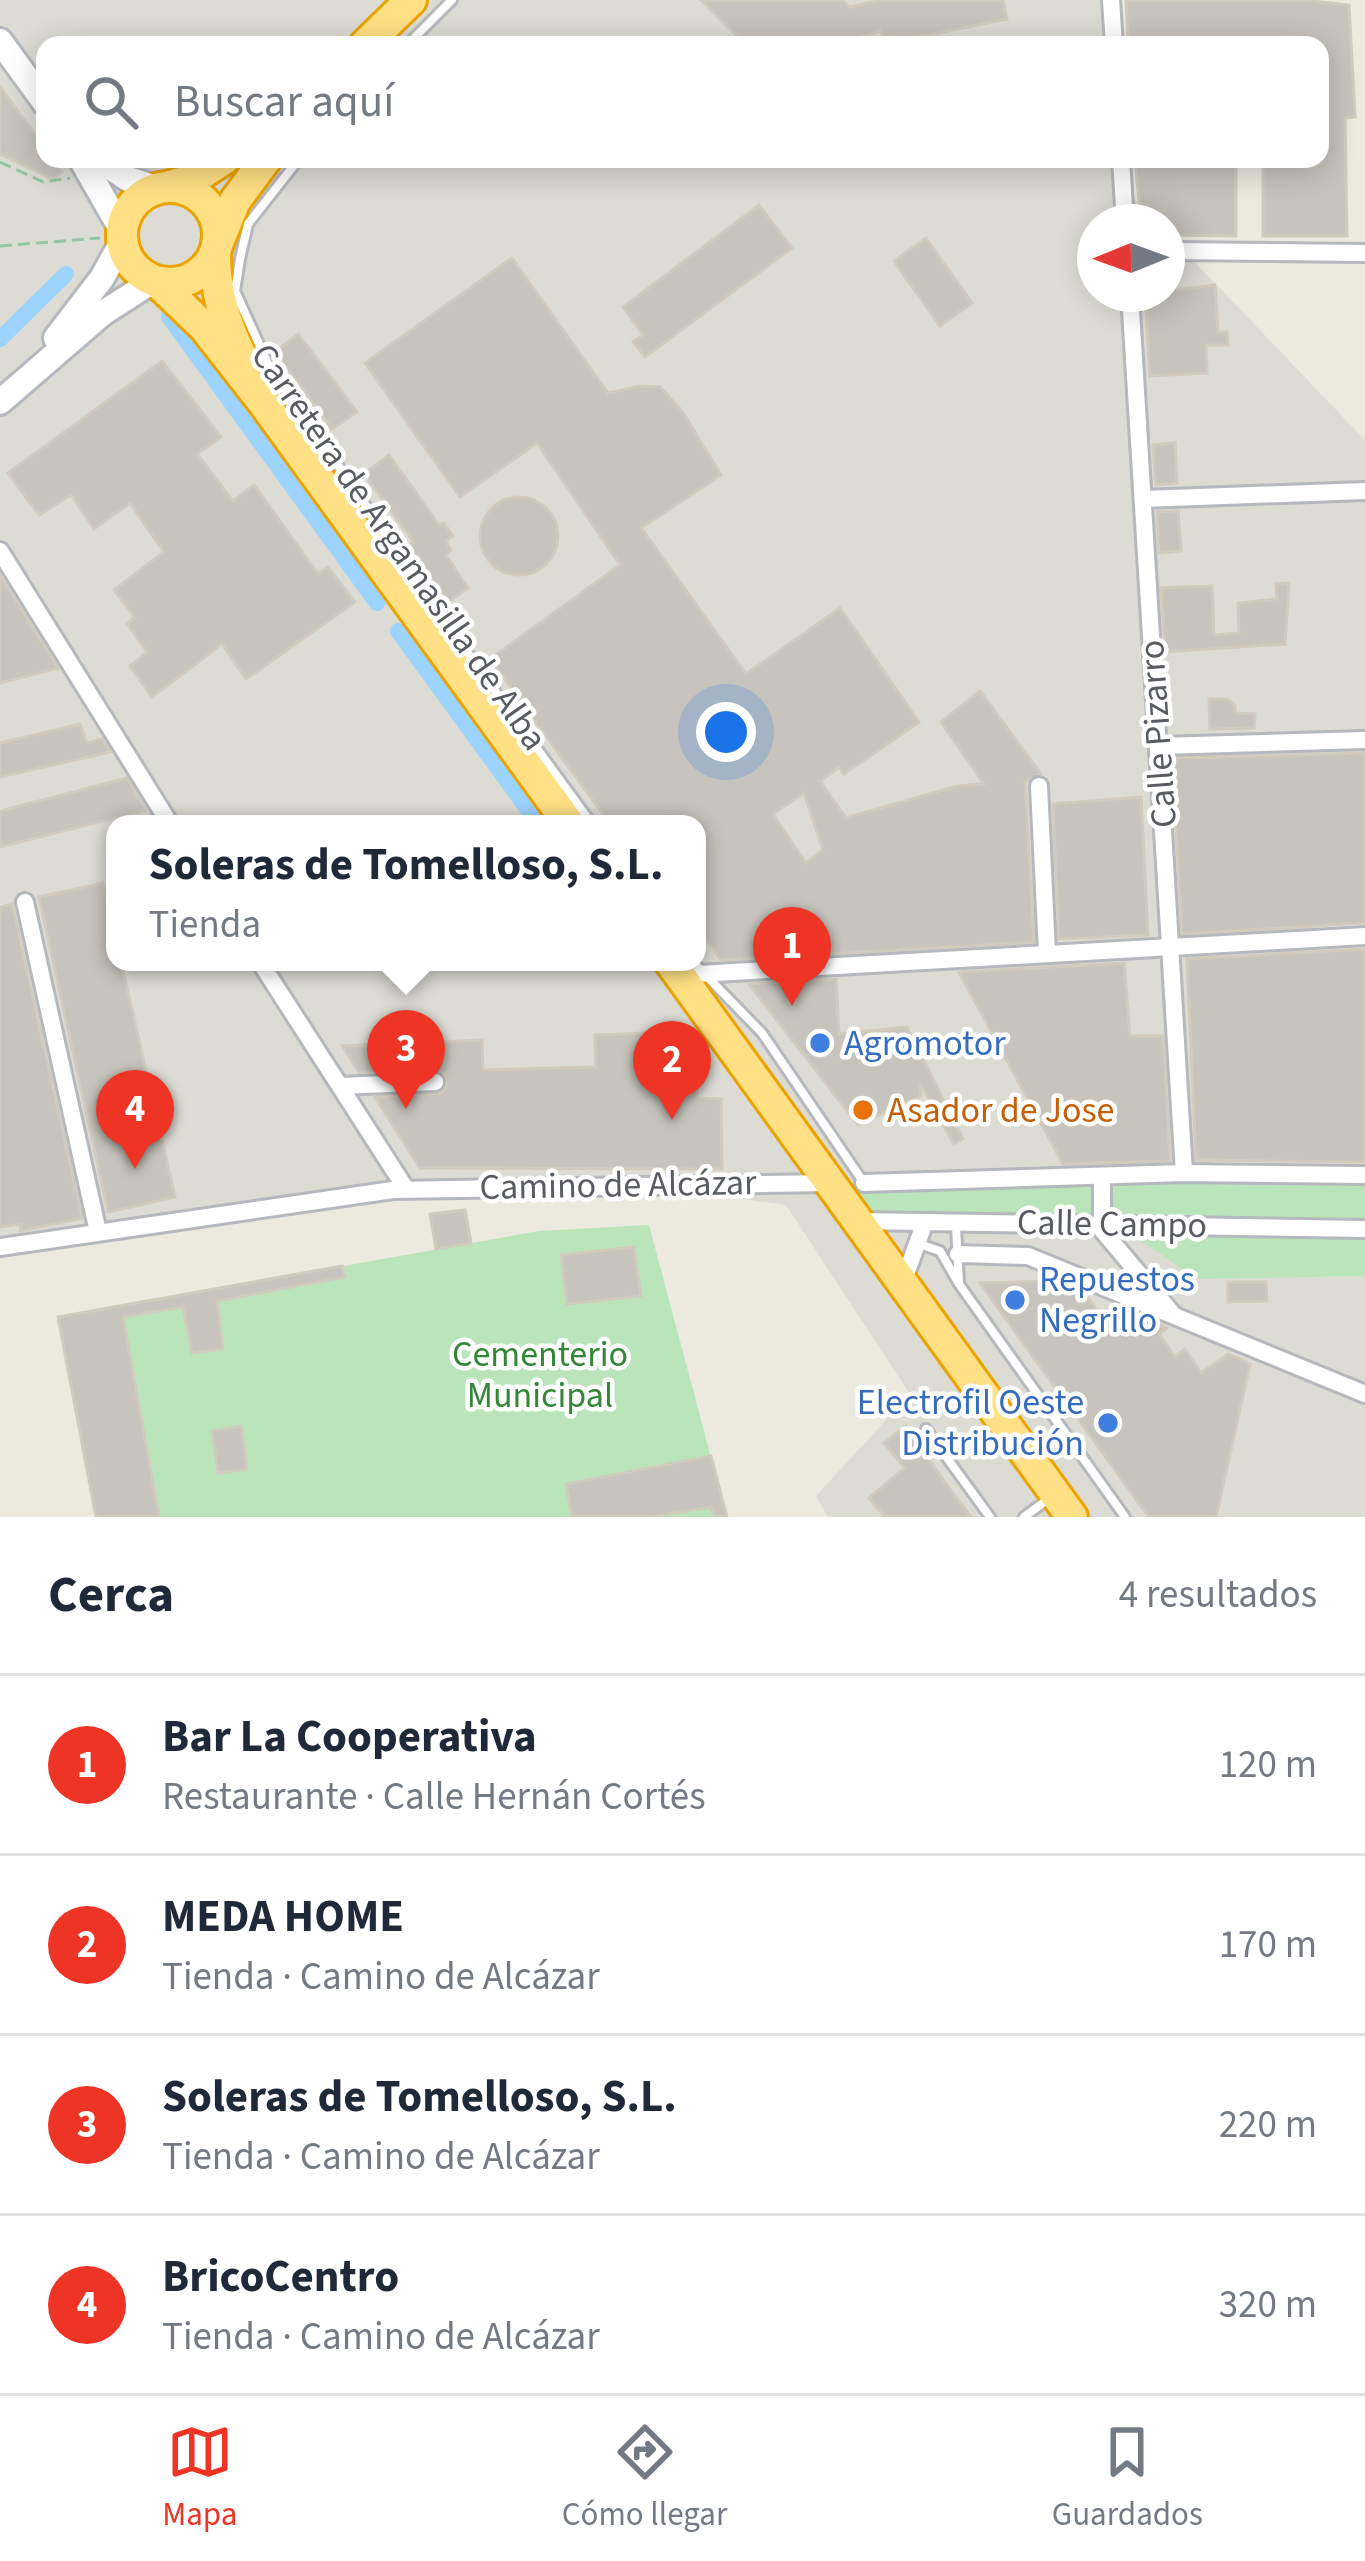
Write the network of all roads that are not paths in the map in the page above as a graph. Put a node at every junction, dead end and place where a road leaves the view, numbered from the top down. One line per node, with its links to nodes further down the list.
1 (411, 0): 4 (highway)
2 (452, 0): 5 (lane)
3 (1111, 0): 6 (street)
4 (373, 36)
5 (416, 36)
6 (1113, 36)
7 (0, 41): 8 (main road)
8 (36, 91)
9 (92, 168): 17 (main road)
10 (101, 168): 15 (main road)
11 (210, 168): 15 (highway)
12 (260, 168): 19 (highway)
13 (292, 168): 19 (lane)
14 (1122, 168): 16 (street)
15 (163, 187): 17 (highway); 19 (highway)
16 (1124, 204)
17 (122, 236): 21 (highway); 23 (main road)
18 (1185, 251): 20 (street)
19 (224, 252): 21 (highway); 24 (highway); 33 (lane, Carretera de Argamasilla de Alba)
20 (1365, 253)
21 (155, 282): 23 (main road); 24 (highway)
22 (1131, 312): 26 (street, Calle Pizarro)
23 (8, 394)
24 (265, 405): 32 (highway, Carretera de Argamasilla de Alba)
25 (1365, 491): 26 (street)
26 (1143, 500): 29 (street, Calle Pizarro)
27 (0, 551): 31 (street)
28 (1365, 740): 29 (street)
29 (1159, 746): 36 (street, Calle Pizarro)
30 (1039, 786): 37 (street)
31 (164, 815)
32 (562, 815)
33 (585, 815)
34 (26, 902): 56 (street)
35 (1365, 936): 36 (street)
36 (1172, 947): 37 (street); 44 (street, Calle Pizarro)
37 (1046, 953): 38 (street)
38 (706, 967)
39 (266, 971): 43 (street)
40 (688, 971): 47 (highway)
41 (690, 971): 48 (lane)
42 (435, 1082): 43 (street)
43 (340, 1086): 49 (street)
44 (1184, 1173): 45 (street, Calle Campo); 46 (street, Calle Campo)
45 (1365, 1175)
46 (1102, 1176): 48 (street, Calle Campo); 54 (street)
47 (830, 1183): 49 (street, Camino de Alcázar); 50 (highway)
48 (864, 1183)
49 (406, 1189): 56 (street, Camino de Alcázar)
50 (859, 1221): 51 (street, Calle Campo); 61 (highway)
51 (925, 1222): 52 (street, Calle Campo); 57 (street)
52 (955, 1222): 53 (street, Calle Campo); 60 (lane)
53 (1003, 1222): 54 (street, Calle Campo); 59 (street)
54 (1100, 1224): 55 (street, Calle Campo); 63 (street)
55 (1365, 1228)
56 (98, 1232): 58 (street, Camino de Alcázar)
57 (917, 1244): 61 (street); 62 (lane)
58 (0, 1247)
59 (1004, 1253): 60 (street); 63 (street)
60 (958, 1254): 62 (lane)
61 (903, 1282): 66 (highway)
62 (959, 1284): 69 (lane)
63 (1175, 1317): 64 (street)
64 (1365, 1394)
65 (926, 1429): 67 (lane)
66 (1064, 1505): 68 (lane)
67 (990, 1517)
68 (1024, 1517)
69 (1126, 1517)

